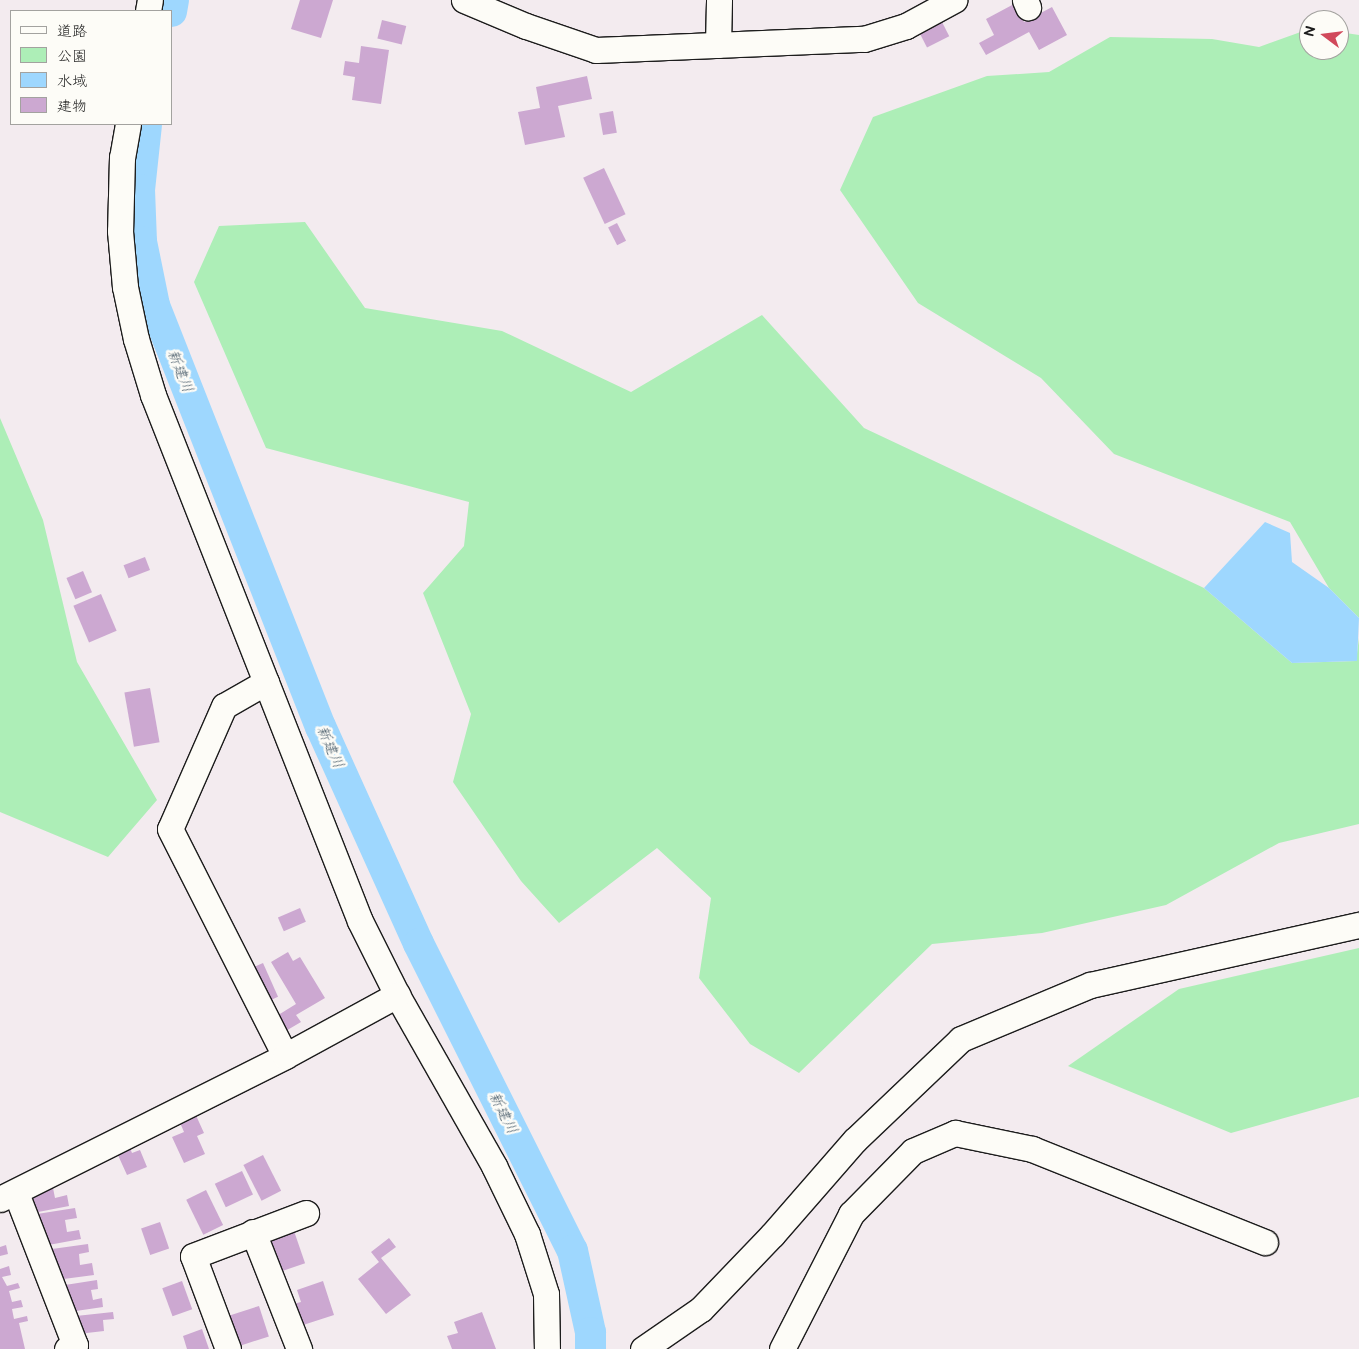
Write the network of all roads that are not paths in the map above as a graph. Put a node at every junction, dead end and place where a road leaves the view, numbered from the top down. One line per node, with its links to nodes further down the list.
1 (464, 0): 4 (street)
2 (719, 0): 4 (street)
3 (939, 4): 4 (street)
4 (718, 45)
5 (128, 125): 6 (street)
6 (266, 682): 8 (street); 9 (street)
7 (1359, 925): 14 (street)
8 (397, 995): 9 (street); 18 (street)
9 (285, 1056): 10 (street)
10 (8, 1196): 15 (street)
11 (306, 1214): 12 (street)
12 (253, 1232): 16 (street); 17 (street)
13 (1265, 1242): 19 (street)
14 (648, 1348)
15 (67, 1349)
16 (228, 1349)
17 (299, 1349)
18 (547, 1349)
19 (782, 1349)

